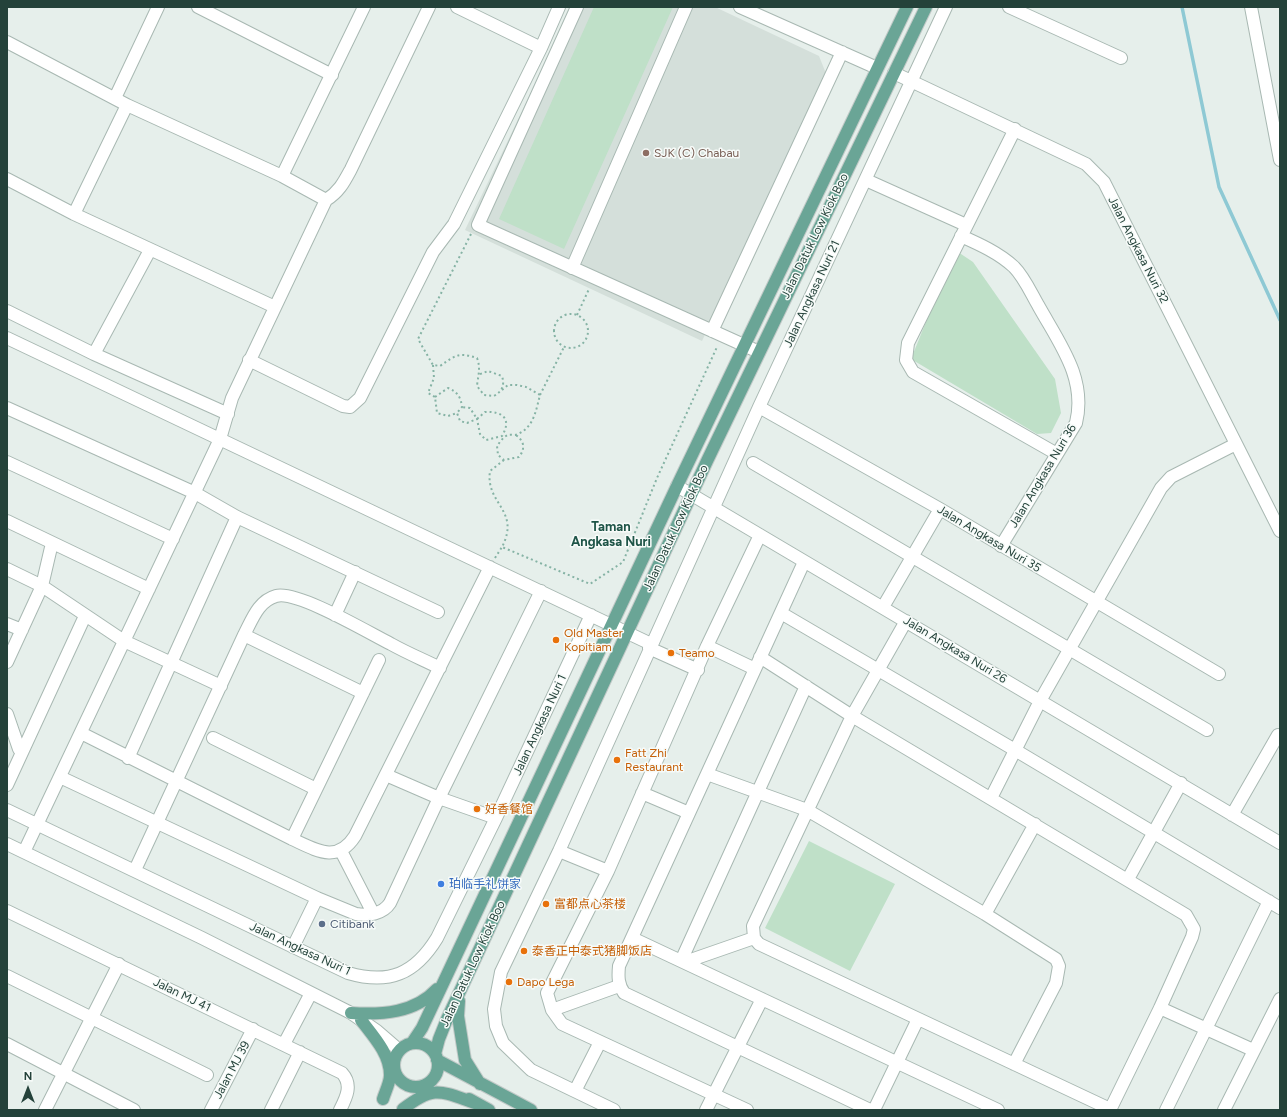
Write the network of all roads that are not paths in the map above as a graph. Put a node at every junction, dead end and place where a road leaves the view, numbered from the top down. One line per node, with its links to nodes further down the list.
1 (158, 7): 23 (street)
2 (198, 7): 21 (street)
3 (364, 7): 21 (street)
4 (429, 7): 30 (street)
5 (457, 7): 16 (street)
6 (559, 7): 16 (street)
7 (577, 7): 34 (street)
8 (686, 7): 34 (street)
9 (742, 7): 17 (street)
10 (907, 7): 19 (main road, Jalan Datuk Low Kiok Boo)
11 (926, 7): 20 (main road, Jalan Datuk Low Kiok Boo)
12 (946, 7): 22 (street, Jalan Angkasa Nuri 21)
13 (1009, 7): 18 (street)
14 (1251, 7): 26 (street)
15 (7, 42): 23 (street)
16 (540, 48): 42 (street)
17 (842, 52): 19 (street); 37 (street)
18 (1121, 58)
19 (877, 68): 39 (main road, Jalan Datuk Low Kiok Boo)
20 (894, 73): 22 (street, Jalan Angkasa Nuri 32); 40 (main road, Jalan Datuk Low Kiok Boo)
21 (332, 75): 27 (street)
22 (912, 82): 25 (street, Jalan Angkasa Nuri 32); 29 (street, Jalan Angkasa Nuri 21)
23 (115, 98): 24 (street)
24 (127, 105): 27 (street); 31 (street)
25 (1015, 130): 32 (street); 47 (street, Jalan Angkasa Nuri 32)
26 (1279, 155)
27 (282, 176): 30 (street)
28 (7, 179): 31 (street)
29 (866, 180): 32 (street, Jalan Angkasa Nuri 36); 43 (street, Jalan Angkasa Nuri 21)
30 (326, 200): 35 (street)
31 (74, 214): 33 (street)
32 (964, 231): 48 (street, Jalan Angkasa Nuri 36); 48 (street)
33 (150, 250): 35 (street); 41 (street)
34 (572, 268): 37 (street)
35 (275, 306): 42 (street)
36 (7, 311): 41 (street)
37 (712, 331): 39 (street)
38 (7, 338): 46 (street)
39 (745, 346): 40 (street); 51 (main road, Jalan Datuk Low Kiok Boo)
40 (759, 352): 53 (main road, Jalan Datuk Low Kiok Boo)
41 (94, 354): 45 (street)
42 (249, 360): 45 (street)
43 (759, 407): 54 (street, Jalan Angkasa Nuri 21); 55 (street, Jalan Angkasa Nuri 35)
44 (7, 408): 52 (street)
45 (228, 414): 46 (street)
46 (220, 439): 52 (street); 65 (street)
47 (1236, 444): 58 (street, Jalan Angkasa Nuri 32); 71 (street)
48 (1057, 454): 62 (street, Jalan Angkasa Nuri 36)
49 (7, 462): 60 (street)
50 (753, 463): 63 (street)
51 (677, 486): 53 (street, Jalan Angkasa Nuri 26); 80 (main road, Jalan Datuk Low Kiok Boo)
52 (195, 493): 56 (street); 60 (street)
53 (691, 494): 54 (street, Jalan Angkasa Nuri 26); 82 (main road, Jalan Datuk Low Kiok Boo)
54 (713, 508): 59 (street, Jalan Angkasa Nuri 26); 85 (street, Jalan Angkasa Nuri 21)
55 (940, 509): 62 (street, Jalan Angkasa Nuri 35); 63 (street)
56 (237, 517): 67 (street); 91 (street)
57 (7, 521): 61 (street)
58 (1280, 531)
59 (760, 535): 64 (street, Jalan Angkasa Nuri 26); 86 (street)
60 (173, 539): 69 (street)
61 (52, 543): 68 (street); 69 (street)
62 (1001, 546): 71 (street, Jalan Angkasa Nuri 35)
63 (912, 557): 72 (street); 87 (street)
64 (804, 562): 72 (street, Jalan Angkasa Nuri 26); 74 (street)
65 (490, 567): 70 (street); 92 (street)
66 (7, 570): 68 (street)
67 (355, 572): 73 (street); 75 (street)
68 (42, 586): 77 (street); 81 (street)
69 (149, 590): 84 (street)
70 (540, 591): 76 (street); 120 (street)
71 (1096, 602): 87 (street); 96 (street, Jalan Angkasa Nuri 35)
72 (883, 608): 78 (street, Jalan Angkasa Nuri 26)
73 (438, 612)
74 (781, 613): 88 (street); 94 (street)
75 (335, 615): 83 (street); 92 (street)
76 (591, 615): 80 (street); 126 (street, Jalan Angkasa Nuri 1)
77 (85, 616): 84 (street); 108 (street)
78 (906, 621): 94 (street); 100 (street, Jalan Angkasa Nuri 26)
79 (7, 624): 81 (street)
80 (613, 626): 82 (street); 152 (main road, Jalan Datuk Low Kiok Boo)
81 (22, 630): 90 (street)
82 (628, 633): 85 (street); 154 (main road, Jalan Datuk Low Kiok Boo)
83 (244, 635): 97 (street); 99 (street)
84 (124, 642): 91 (street); 104 (street)
85 (650, 646): 95 (street); 135 (street, Jalan Angkasa Nuri 21)
86 (707, 646): 93 (street); 95 (street)
87 (1070, 649): 100 (street); 103 (street)
88 (760, 657): 93 (street); 98 (street)
89 (379, 660): 99 (street)
90 (7, 662)
91 (171, 663): 97 (street); 110 (street)
92 (440, 668): 112 (street)
93 (755, 669): 111 (street)
94 (878, 669): 102 (street); 109 (street)
95 (698, 670): 119 (street)
96 (1218, 674)
97 (221, 686): 114 (street)
98 (806, 686): 102 (street); 118 (street)
99 (363, 693): 117 (street)
100 (1040, 701): 109 (street); 115 (street, Jalan Angkasa Nuri 26)
101 (7, 714): 108 (street)
102 (852, 716): 121 (street); 123 (street)
103 (1208, 730)
104 (81, 733): 110 (street); 113 (street)
105 (1278, 735): 125 (street)
106 (213, 738): 117 (street)
107 (7, 743): 108 (street)
108 (21, 750): 116 (street)
109 (1015, 750): 121 (street); 130 (street)
110 (128, 758): 114 (street)
111 (707, 774): 118 (street); 124 (street)
112 (386, 775): 120 (street); 134 (street)
113 (60, 777): 127 (street); 128 (street)
114 (177, 781): 127 (street); 131 (street)
115 (1181, 783): 125 (street, Jalan Angkasa Nuri 26); 130 (street)
116 (7, 785)
117 (316, 789): 131 (street)
118 (756, 792): 123 (street); 149 (street)
119 (642, 793): 124 (street); 138 (street)
120 (439, 798): 126 (street); 144 (street)
121 (991, 798): 129 (street)
122 (7, 810): 128 (street, Jalan Angkasa Nuri 1)
123 (807, 810): 145 (street); 147 (street)
124 (689, 813): 146 (street)
125 (1232, 815): 132 (street, Jalan Angkasa Nuri 26)
126 (496, 818): 148 (street, Jalan Angkasa Nuri 1)
127 (158, 822): 137 (street); 140 (street)
128 (38, 824): 136 (street); 137 (street, Jalan Angkasa Nuri 1)
129 (1035, 824): 139 (street); 145 (street)
130 (1154, 832): 139 (street); 141 (street)
131 (292, 839): 134 (street)
132 (1280, 843)
133 (7, 844): 136 (street)
134 (341, 851): 144 (street)
135 (559, 851): 138 (street); 183 (street, Jalan Angkasa Nuri 21)
136 (24, 852): 155 (street)
137 (135, 870): 148 (street, Jalan Angkasa Nuri 1)
138 (608, 870): 159 (street)
139 (1128, 879): 158 (street)
140 (317, 898): 144 (street); 148 (street)
141 (1269, 901): 142 (street); 164 (street)
142 (1280, 908)
143 (7, 911): 150 (street, Jalan MJ 41)
144 (373, 913)
145 (985, 914): 176 (street)
146 (632, 938): 149 (street); 153 (street)
147 (754, 938): 149 (street); 162 (street)
148 (293, 947)
149 (683, 962): 156 (street)
150 (119, 964): 161 (street); 165 (street, Jalan MJ 41)
151 (7, 976): 161 (street)
152 (443, 983): 160 (main road); 169 (main road, Jalan Datuk Low Kiok Boo)
153 (619, 986): 159 (street); 170 (street)
154 (460, 992): 174 (main road, Jalan Datuk Low Kiok Boo); 181 (main road)
155 (311, 993): 160 (street); 168 (street)
156 (762, 998): 170 (street); 175 (street)
157 (1280, 999): 172 (street)
158 (1160, 1008): 164 (street); 201 (street)
159 (552, 1010): 166 (street)
160 (351, 1013): 163 (street)
161 (91, 1019): 177 (street); 178 (street)
162 (918, 1019): 175 (street); 176 (street)
163 (361, 1020): 171 (street); 186 (main road)
164 (1205, 1028): 172 (street); 202 (street)
165 (253, 1029): 168 (street, Jalan MJ 41); 189 (street, Jalan MJ 39)
166 (600, 1042): 183 (street); 184 (street)
167 (7, 1044): 177 (street)
168 (284, 1044): 173 (street, Jalan MJ 41)
169 (412, 1044): 171 (main road); 174 (main road)
170 (737, 1047): 184 (street); 198 (street)
171 (400, 1050): 179 (main road)
172 (1253, 1050): 203 (street)
173 (300, 1052): 190 (street); 191 (street, Jalan MJ 41)
174 (436, 1057): 180 (main road); 181 (main road)
175 (898, 1062): 199 (street); 200 (street)
176 (1014, 1064): 201 (street)
177 (64, 1073): 187 (street); 188 (street)
178 (207, 1075)
179 (398, 1078): 182 (main road); 186 (main road)
180 (432, 1080): 182 (main road); 185 (main road)
181 (480, 1084): 194 (main road)
182 (418, 1086): 192 (main road)
183 (575, 1091): 195 (street)
184 (714, 1094): 196 (street); 197 (street)
185 (475, 1102): 192 (main road); 193 (main road)
186 (380, 1105)
187 (45, 1110)
188 (134, 1110)
189 (211, 1110)
190 (271, 1110)
191 (340, 1110)
192 (403, 1110)
193 (489, 1110)
194 (532, 1110)
195 (614, 1110)
196 (706, 1110)
197 (747, 1110)
198 (870, 1110)
199 (874, 1110)
200 (998, 1110)
201 (1110, 1110)
202 (1166, 1110)
203 (1224, 1110)

